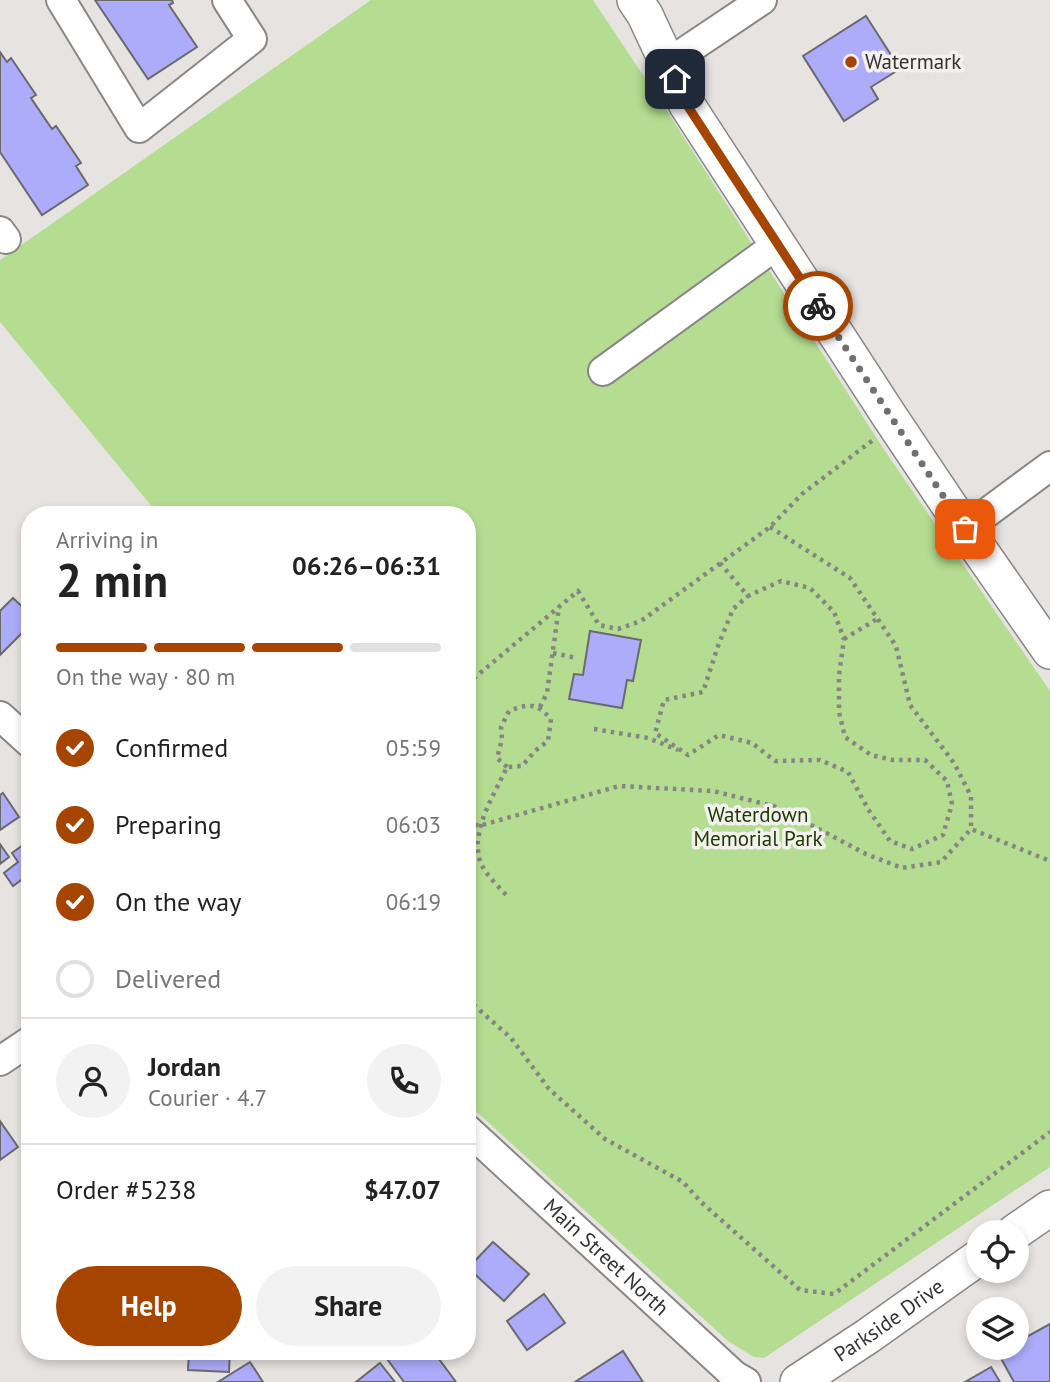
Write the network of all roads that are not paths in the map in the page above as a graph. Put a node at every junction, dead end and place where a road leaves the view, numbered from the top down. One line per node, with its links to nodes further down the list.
1 (61, 0): 2 (street)
2 (227, 0)
3 (635, 0): 5 (main road)
4 (762, 0): 5 (street)
5 (668, 62): 6 (main road)
6 (778, 244): 7 (street); 9 (main road)
7 (603, 371)
8 (1050, 467): 9 (street)
9 (965, 529): 10 (main road)
10 (1050, 651)
11 (0, 716): 12 (street)
12 (21, 735)
13 (21, 1047): 14 (street)
14 (0, 1061)
15 (476, 1141): 19 (street, Main Street North)
16 (1050, 1208): 17 (main road)
17 (1029, 1222)
18 (966, 1267): 20 (main road, Parkside Drive)
19 (746, 1382)
20 (798, 1382)

